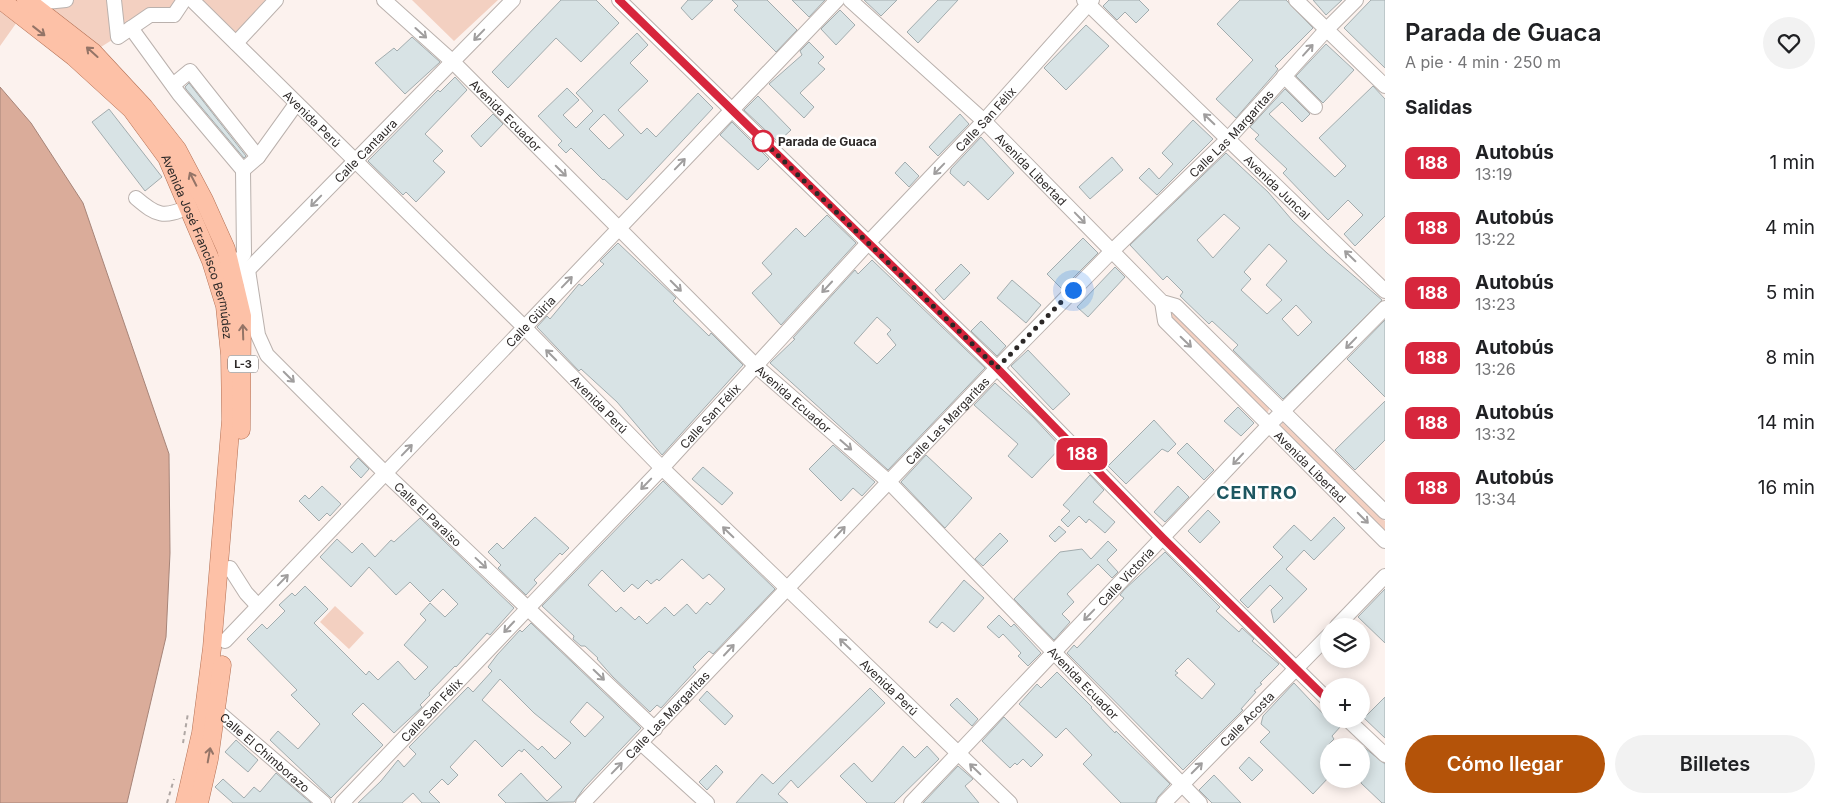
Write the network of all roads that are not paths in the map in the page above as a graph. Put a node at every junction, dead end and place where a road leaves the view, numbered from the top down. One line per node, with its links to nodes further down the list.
1 (66, 0): 14 (street)
2 (114, 0): 16 (street)
3 (184, 0): 16 (street)
4 (192, 0): 18 (street, Avenida Perú)
5 (276, 0): 18 (street)
6 (384, 0): 19 (street, Avenida Ecuador, one-way to 19)
7 (513, 0): 19 (street, Calle Cantaura, one-way to 19)
8 (619, 0): 25 (street)
9 (837, 0): 25 (street, Calle Güiria)
10 (850, 0): 26 (street, Avenida Libertad)
11 (1296, 0): 17 (street)
12 (1356, 0): 17 (street, Calle Las Margaritas)
13 (1088, 1): 26 (street, Calle San Félix); 27 (street, Avenida Juncal, one-way to 13)
14 (28, 2): 15 (street); 36 (main road, Avenida José Francisco Bermúdez / L-3, one-way to 14)
15 (4, 3): 32 (main road, Avenida José Francisco Bermúdez / L-3, one-way to 32)
16 (132, 28): 21 (street)
17 (1327, 29): 20 (street, Calle Las Margaritas, one-way to 17); 22 (street)
18 (236, 43): 23 (street, Avenida Perú)
19 (453, 62): 29 (street, Calle Cantaura); 33 (street, Avenida Ecuador, one-way to 33)
20 (1284, 76): 24 (street); 27 (street, Calle Las Margaritas)
21 (173, 85): 28 (street); 30 (street)
22 (1385, 86)
23 (296, 104): 28 (street); 29 (street, Avenida Perú)
24 (1315, 107)
25 (732, 110): 33 (street, Calle Güiria, one-way to 25); 34 (street)
26 (984, 121): 34 (street, Calle San Félix, one-way to 34); 35 (street, Avenida Libertad, one-way to 35)
27 (1229, 138): 35 (street, Calle Las Margaritas); 37 (street, Avenida Juncal, one-way to 27)
28 (258, 157): 30 (street)
29 (354, 162): 36 (street, Calle Cantaura, one-way to 36); 41 (street, Avenida Perú)
30 (243, 170): 36 (street)
31 (136, 198): 32 (street)
32 (190, 208): 39 (main road, Avenida José Francisco Bermúdez / L-3)
33 (618, 229): 41 (street, Calle Güiria, one-way to 33); 42 (street, Avenida Ecuador, one-way to 42)
34 (868, 243): 42 (street, Calle San Félix, one-way to 42); 43 (street)
35 (1112, 251): 38 (street, Avenida Libertad); 43 (street, Calle Las Margaritas)
36 (238, 275): 39 (street, Calle Cantaura); 47 (street, Calle El Paraiso, one-way to 47); 52 (main road, Avenida José Francisco Bermúdez / L-3, one-way to 36)
37 (1385, 290)
38 (1162, 302): 44 (street, Avenida Libertad); 45 (street, Avenida Libertad, one-way to 45)
39 (225, 306): 63 (main road, Avenida José Francisco Bermúdez / L-3)
40 (1385, 308): 44 (street, Calle Victoria, one-way to 44)
41 (524, 327): 46 (street, Avenida Perú, one-way to 41); 47 (street, Calle Güiria, one-way to 41)
42 (755, 365): 46 (street, Calle San Félix); 48 (street, Avenida Ecuador, one-way to 48)
43 (997, 368): 48 (street, Calle Las Margaritas); 50 (street)
44 (1283, 412): 45 (street, Calle Victoria); 49 (street, Avenida Libertad)
45 (1270, 424): 50 (street, Calle Victoria, one-way to 50); 51 (street, Avenida Libertad, one-way to 51)
46 (662, 468): 54 (street, Avenida Perú, one-way to 46); 56 (street, Calle San Félix, one-way to 56)
47 (385, 473): 55 (street, Calle Güiria, one-way to 47); 56 (street, Calle El Paraiso, one-way to 56)
48 (889, 482): 54 (street, Calle Las Margaritas, one-way to 48); 60 (street, Avenida Ecuador)
49 (1385, 512)
50 (1163, 538): 60 (street, Calle Victoria, one-way to 60); 61 (street)
51 (1385, 541)
52 (230, 568): 55 (street); 58 (main road, Avenida José Francisco Bermúdez / L-3)
53 (1385, 576): 57 (street)
54 (787, 589): 65 (street, Calle Las Margaritas, one-way to 54); 67 (street, Avenida Perú, one-way to 54)
55 (258, 606): 58 (street, Calle Güiria)
56 (528, 607): 65 (street, Calle El Paraiso, one-way to 65); 73 (street, Calle San Félix, one-way to 73)
57 (1346, 618)
58 (225, 641): 63 (main road, Avenida José Francisco Bermúdez / L-3)
59 (1320, 645): 61 (street, Calle Acosta)
60 (1054, 653): 67 (street, Calle Victoria); 69 (street, Avenida Ecuador)
61 (1297, 669): 62 (street); 69 (street, Calle Acosta, one-way to 61)
62 (1320, 692)
63 (204, 706): 70 (main road, Avenida José Francisco Bermúdez / L-3); 71 (main road, Avenida José Francisco Bermúdez / L-3, one-way to 63); 72 (street, Calle El Chimborazo)
64 (1356, 728): 68 (street)
65 (655, 729): 66 (street, Calle Las Margaritas)
66 (641, 743): 74 (street, Calle Las Margaritas, one-way to 66); 75 (street)
67 (958, 753): 76 (street, Calle Victoria); 77 (street, Avenida Perú, one-way to 67)
68 (1385, 755)
69 (1181, 784): 78 (street, Calle Acosta); 79 (street, Avenida Ecuador)
70 (185, 803)
71 (199, 803)
72 (324, 803)
73 (342, 803)
74 (583, 803)
75 (707, 803)
76 (911, 803)
77 (1010, 803)
78 (1164, 803)
79 (1200, 803)

